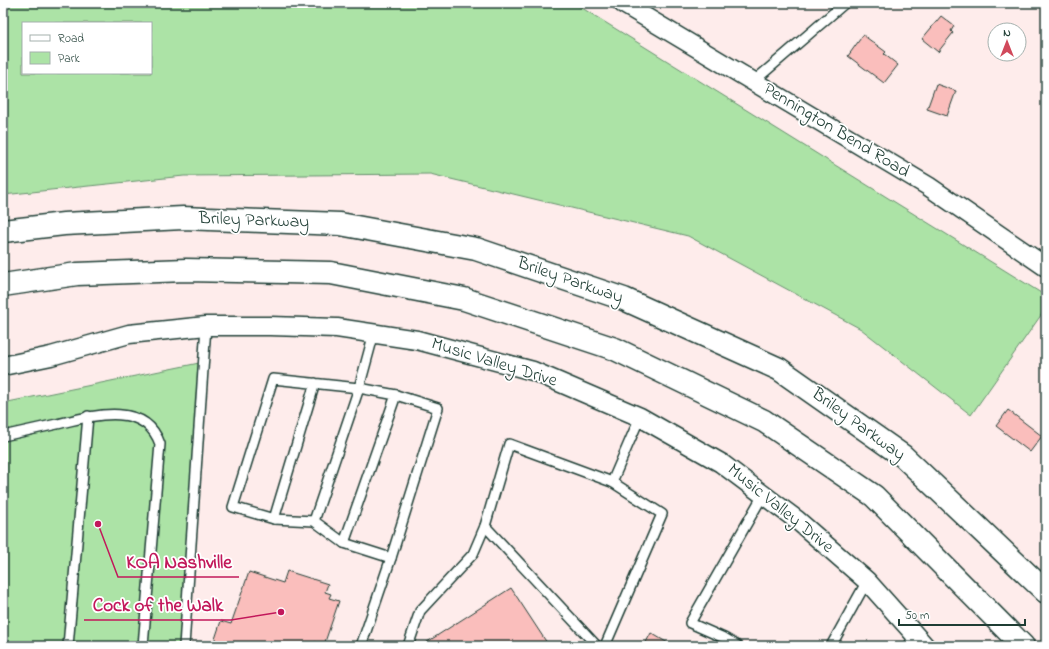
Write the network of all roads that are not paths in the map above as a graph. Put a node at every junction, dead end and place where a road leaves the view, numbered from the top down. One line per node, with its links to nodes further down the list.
1 (622, 3): 3 (street, Pennington Bend Road)
2 (845, 3): 3 (lane)
3 (753, 82): 5 (street, Pennington Bend Road)
4 (3, 231): 24 (highway, Briley Parkway)
5 (1046, 267)
6 (3, 284): 35 (highway)
7 (206, 326): 8 (street, Music Valley Drive); 9 (street, Music Valley Drive); 28 (lane)
8 (374, 333): 11 (lane); 14 (street, Music Valley Drive)
9 (3, 366)
10 (315, 383): 11 (lane); 18 (lane); 18 (lane)
11 (358, 388): 12 (lane); 19 (lane)
12 (396, 396): 21 (lane); 22 (lane)
13 (88, 416): 15 (lane); 26 (lane); 27 (lane)
14 (640, 417): 16 (lane); 17 (street, Music Valley Drive)
15 (3, 436)
16 (612, 482): 20 (lane); 32 (lane)
17 (763, 495): 23 (street, Music Valley Drive); 33 (lane)
18 (274, 519): 19 (lane)
19 (314, 521): 21 (lane)
20 (485, 526): 30 (lane); 31 (lane)
21 (344, 543): 22 (lane)
22 (391, 558): 29 (lane)
23 (867, 582): 25 (street, Music Valley Drive); 34 (lane)
24 (1046, 592)
25 (916, 642)
26 (68, 646)
27 (143, 646)
28 (184, 646)
29 (361, 646)
30 (408, 646)
31 (597, 646)
32 (605, 646)
33 (738, 646)
34 (831, 646)
35 (1023, 646)

